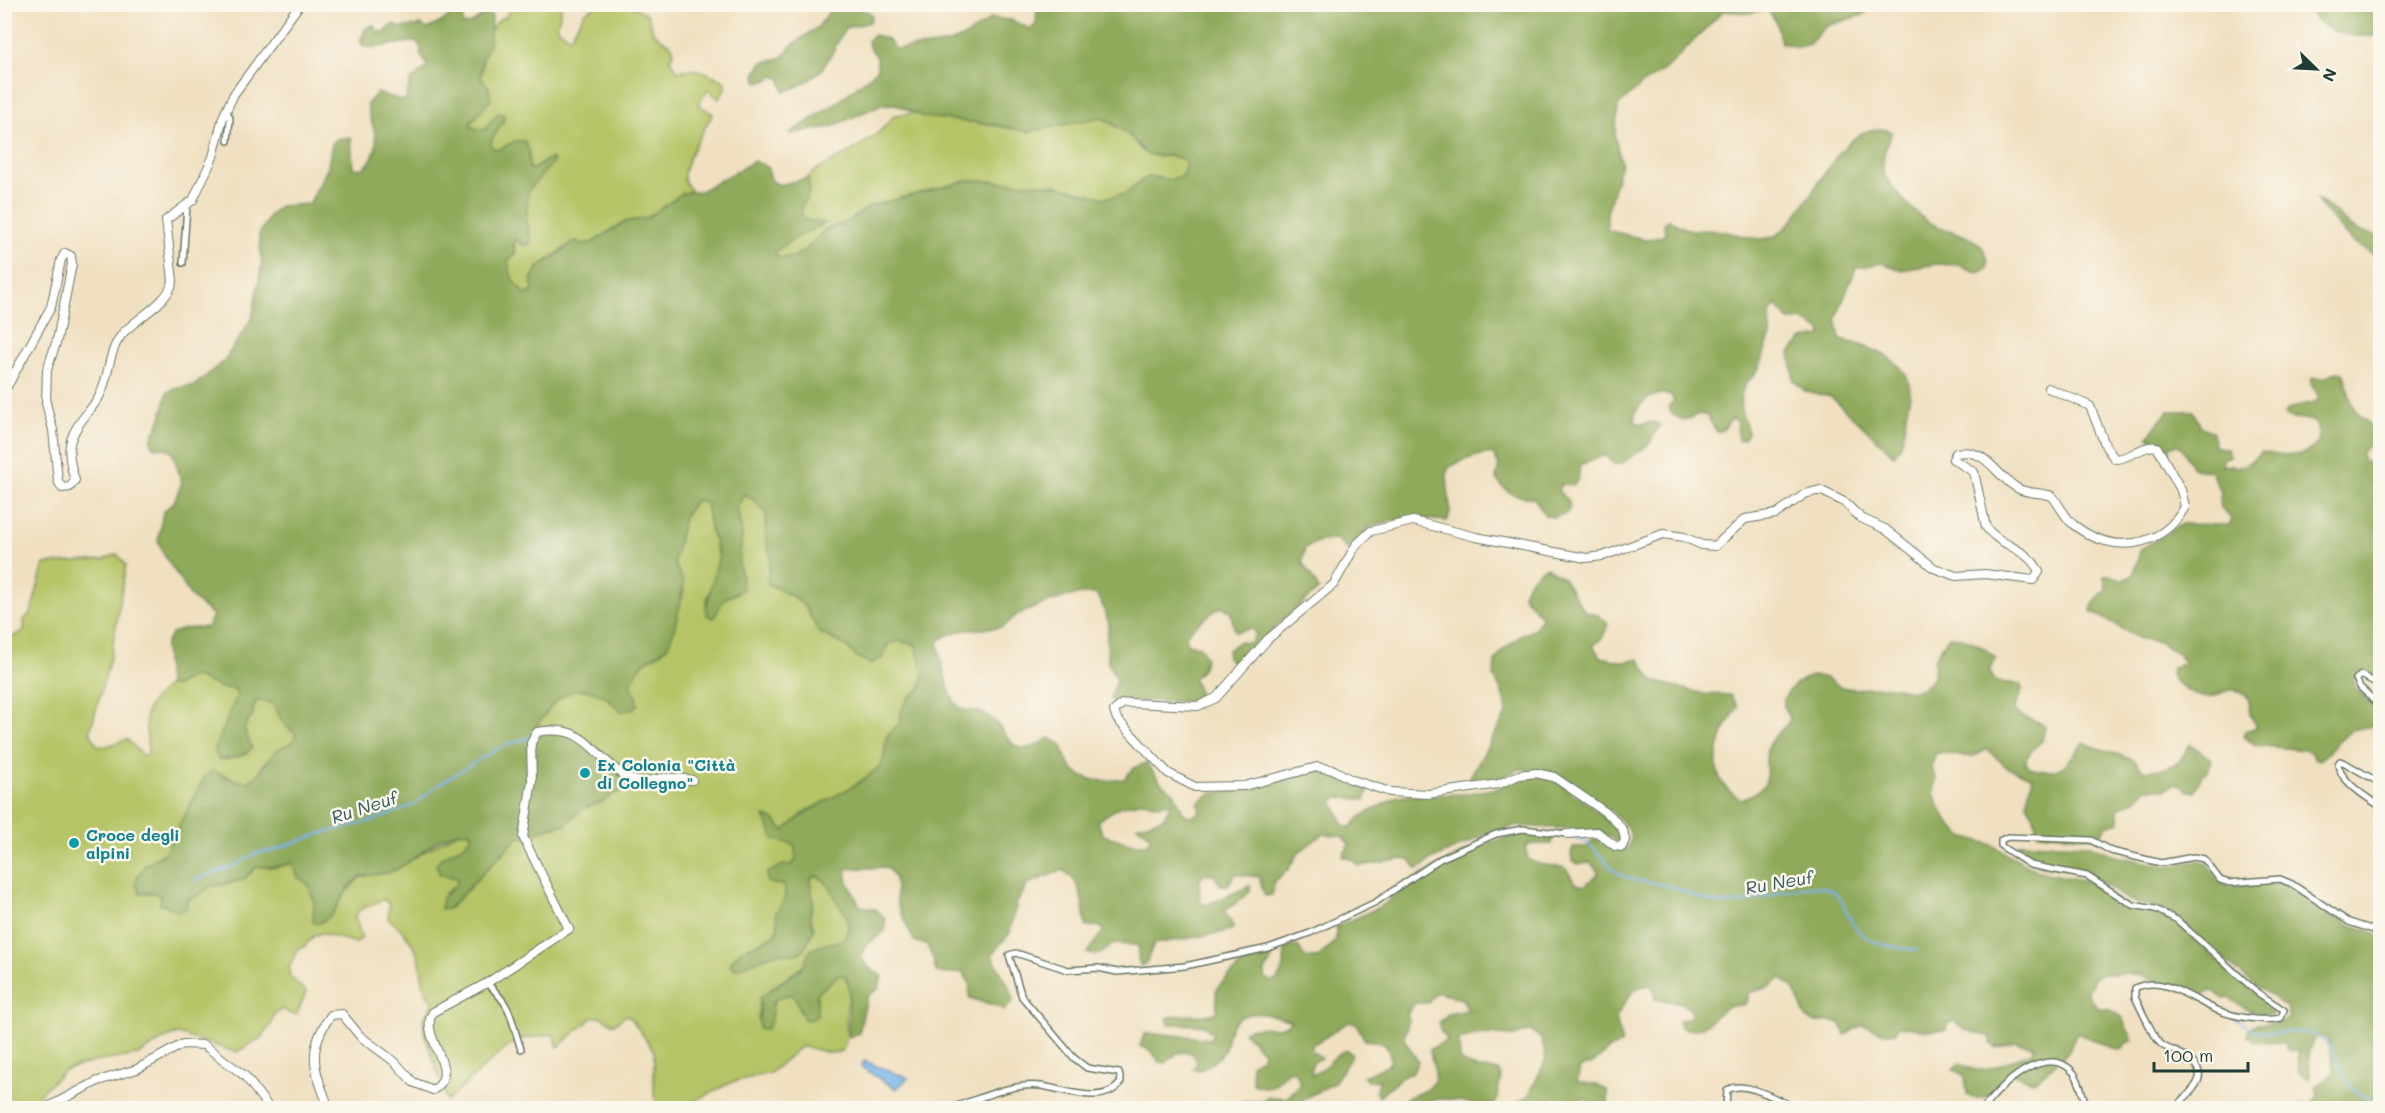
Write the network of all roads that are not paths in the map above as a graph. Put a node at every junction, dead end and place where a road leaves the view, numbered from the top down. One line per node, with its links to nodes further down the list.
1 (300, 4): 2 (street)
2 (226, 109): 3 (street); 4 (street)
3 (228, 141)
4 (186, 206): 5 (street); 7 (street)
5 (183, 263)
6 (2048, 388): 13 (street)
7 (4, 392)
8 (2380, 685): 9 (street)
9 (2380, 706)
10 (692, 780): 15 (street)
11 (2380, 783): 12 (street)
12 (2380, 806)
13 (1567, 834): 20 (street)
14 (2380, 932): 25 (street)
15 (487, 983): 16 (street); 19 (street)
16 (521, 1049)
17 (46, 1108): 18 (street)
18 (269, 1108)
19 (329, 1108)
20 (950, 1108)
21 (1726, 1108): 22 (street)
22 (1796, 1108)
23 (1984, 1108): 24 (street)
24 (2087, 1108)
25 (2175, 1108)

